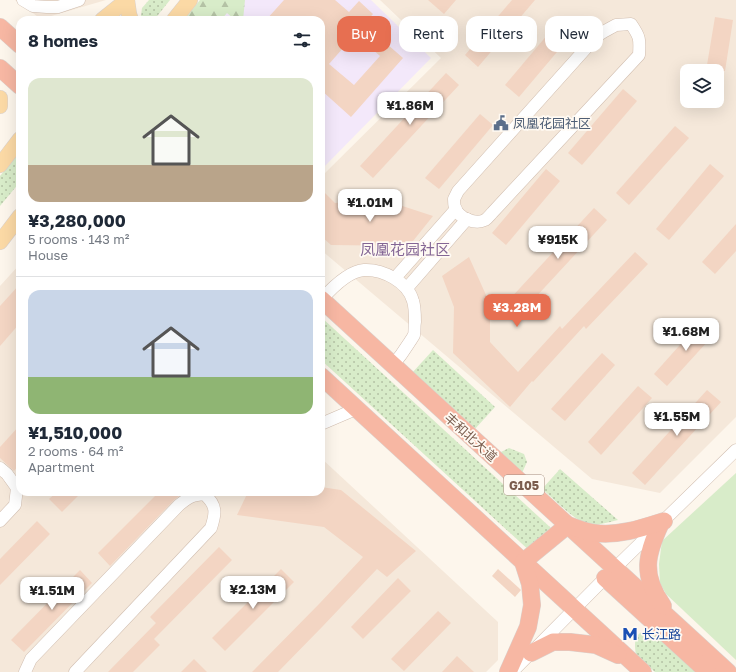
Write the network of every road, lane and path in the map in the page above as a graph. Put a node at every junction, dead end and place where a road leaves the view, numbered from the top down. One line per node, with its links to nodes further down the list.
1 (23, 0): 2 (street)
2 (79, 0)
3 (127, 0): 5 (main road); 6 (main road); 7 (main road)
4 (190, 0): 8 (main road)
5 (107, 16)
6 (115, 16)
7 (130, 16)
8 (177, 16)
9 (0, 68): 10 (highway)
10 (16, 82)
11 (0, 99): 12 (main road)
12 (0, 106)
13 (16, 144): 14 (main road)
14 (0, 165)
15 (456, 209): 16 (street); 16 (street); 22 (street)
16 (467, 219): 23 (street)
17 (16, 221): 21 (main road)
18 (16, 226): 21 (main road)
19 (0, 227): 20 (main road)
20 (0, 236)
21 (0, 242)
22 (395, 278): 23 (street); 24 (street)
23 (407, 288): 26 (street)
24 (325, 295)
25 (325, 303): 26 (highway, 丰和北大道 / G105)
26 (393, 365): 38 (highway, 丰和北大道 / G105)
27 (325, 380): 28 (highway)
28 (356, 409): 29 (street); 39 (highway)
29 (325, 422)
30 (736, 450): 37 (street)
31 (0, 468): 32 (street)
32 (16, 487)
33 (16, 496): 36 (street)
34 (192, 496): 45 (street)
35 (210, 496): 46 (street)
36 (0, 521)
37 (662, 522): 38 (highway); 40 (street); 42 (highway)
38 (568, 525): 39 (highway); 40 (highway, 丰和北大道 / G105)
39 (523, 562): 41 (highway); 47 (highway)
40 (610, 573): 41 (street); 42 (highway, 丰和北大道 / G105); 50 (highway)
41 (575, 610): 43 (street); 44 (highway)
42 (674, 623): 51 (highway, 丰和北大道 / G105)
43 (530, 653): 44 (highway); 48 (street)
44 (630, 660): 49 (highway)
45 (25, 672)
46 (75, 672)
47 (508, 672)
48 (512, 672)
49 (643, 672)
50 (708, 672)
51 (728, 672)

